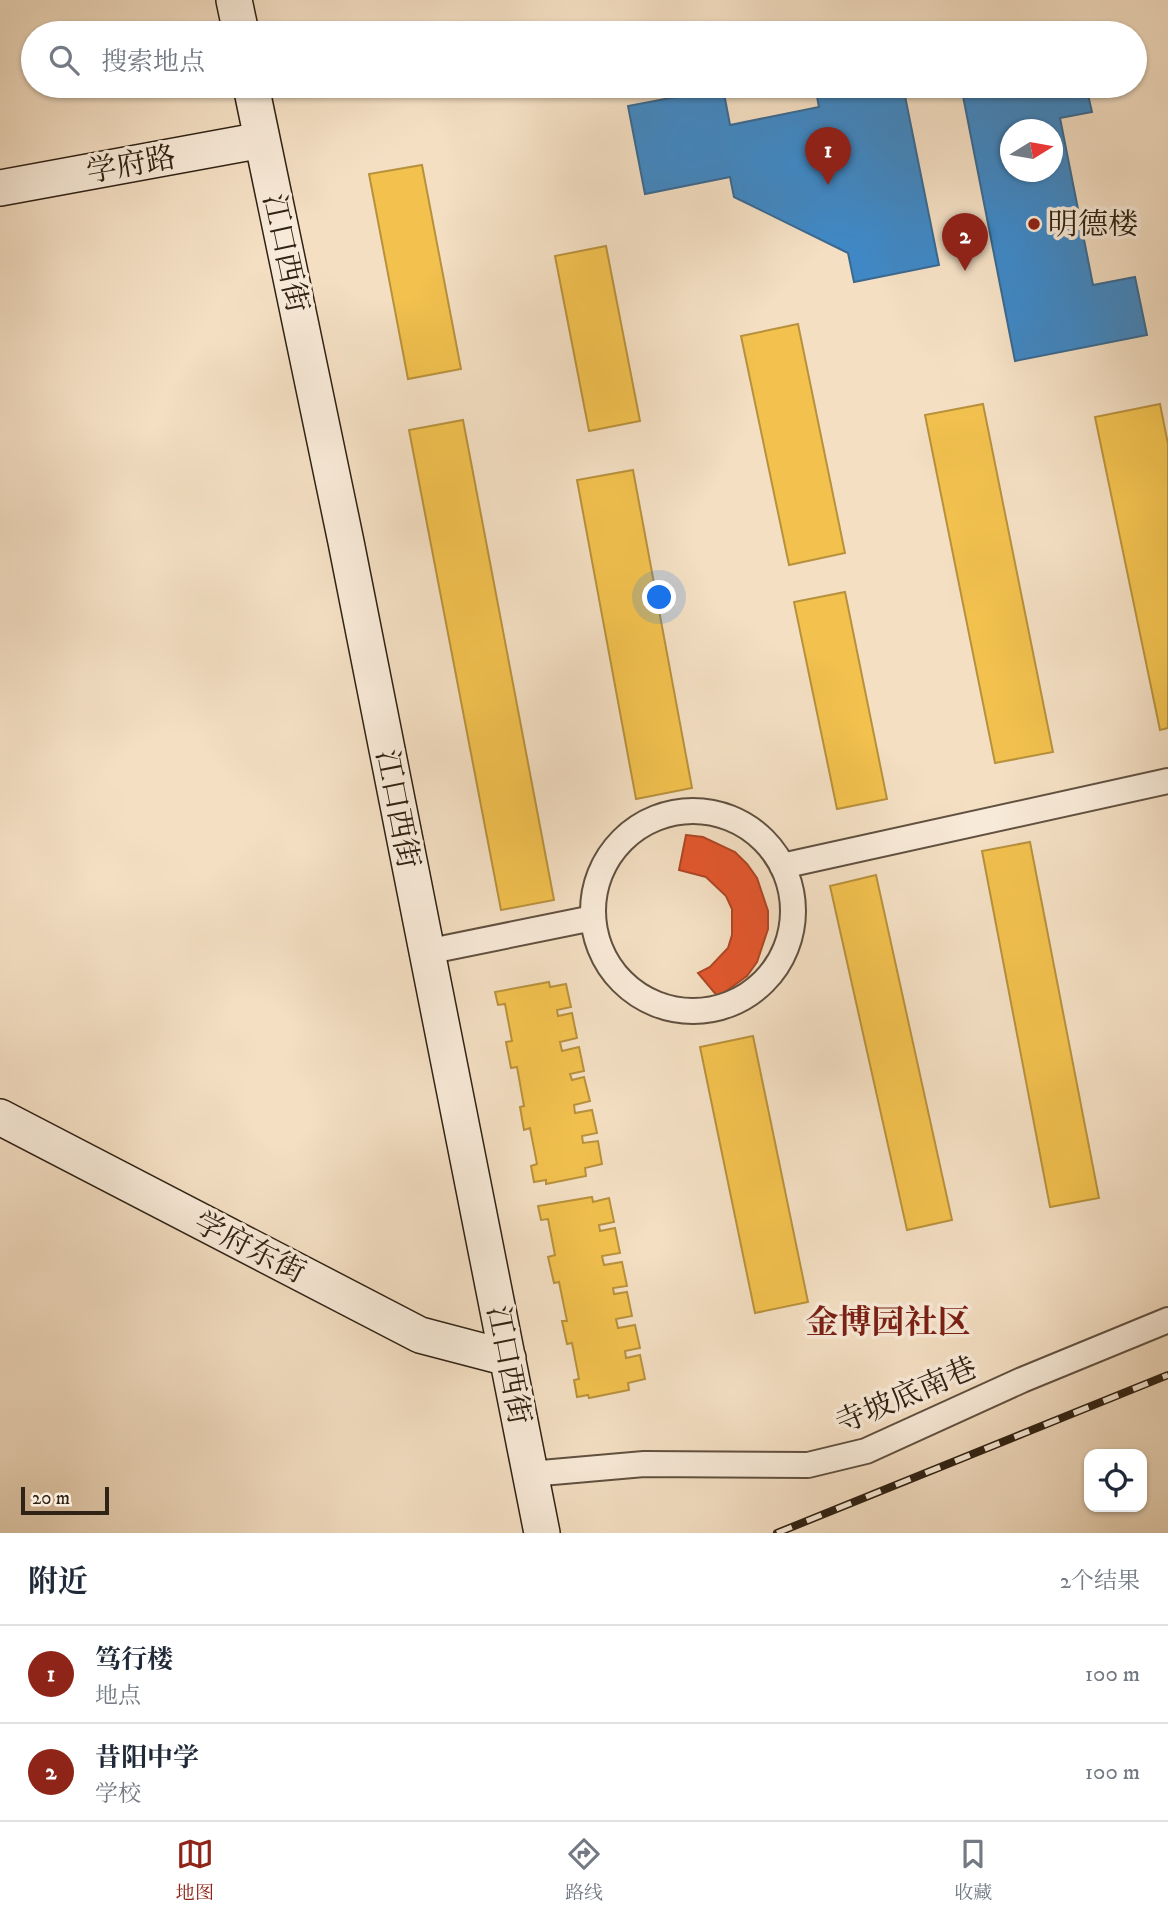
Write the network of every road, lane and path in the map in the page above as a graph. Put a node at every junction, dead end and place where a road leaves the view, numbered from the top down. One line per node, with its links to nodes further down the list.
1 (234, 0): 2 (main road)
2 (238, 21)
3 (253, 98): 4 (main road, 江口西街)
4 (262, 140): 5 (main road, 学府路); 9 (main road, 江口西街)
5 (0, 188)
6 (1168, 781): 7 (street)
7 (782, 866): 8 (street); 8 (street)
8 (593, 918): 9 (street)
9 (426, 952): 12 (main road, 江口西街)
10 (0, 1117): 12 (main road, 学府东街)
11 (1168, 1320): 13 (street, 寺坡底南巷)
12 (508, 1358): 13 (main road, 江口西街)
13 (530, 1474): 14 (main road, 江口西街)
14 (542, 1533)

